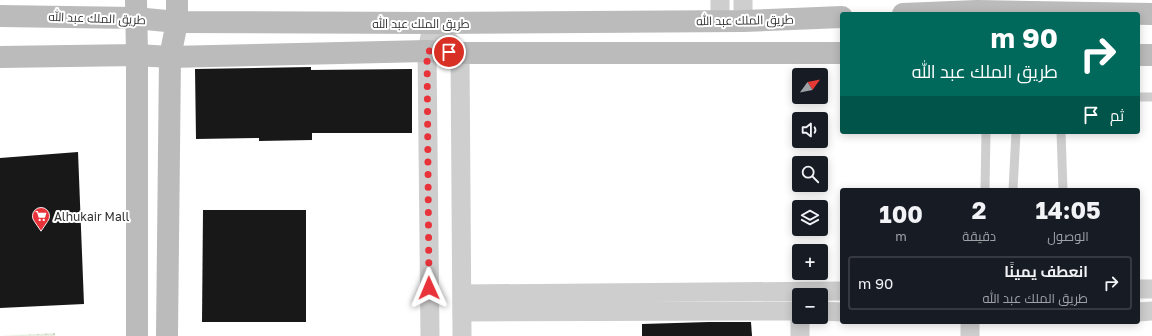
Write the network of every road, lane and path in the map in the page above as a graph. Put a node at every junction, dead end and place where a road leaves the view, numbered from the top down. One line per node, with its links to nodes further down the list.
1 (176, 0): 12 (main road)
2 (977, 5): 6 (main road); 7 (main road)
3 (135, 9): 10 (main road, طريق الملك عبد الله); 12 (main road, طريق الملك عبد الله); 18 (main road)
4 (720, 10): 5 (main road, طريق الملك عبد الله); 13 (main road, طريق الملك عبد الله)
5 (743, 11): 11 (main road, طريق الملك عبد الله)
6 (919, 12)
7 (1113, 12)
8 (1140, 13): 9 (main road)
9 (1152, 14)
10 (0, 16)
11 (840, 17)
12 (176, 22): 13 (main road, طريق الملك عبد الله); 21 (main road)
13 (433, 23): 14 (street); 15 (street)
14 (427, 51): 15 (main road); 21 (main road); 46 (street)
15 (460, 53): 16 (main road); 34 (street)
16 (840, 53)
17 (1140, 54): 19 (main road)
18 (137, 55): 20 (main road); 21 (main road); 44 (main road)
19 (1152, 55)
20 (0, 57)
21 (170, 57): 45 (main road)
22 (1140, 97): 23 (lane)
23 (1152, 97)
24 (986, 134): 27 (lane)
25 (1016, 134): 28 (lane)
26 (1061, 134): 29 (lane)
27 (985, 188)
28 (1014, 188)
29 (1062, 188)
30 (1140, 289): 31 (street)
31 (1152, 289)
32 (840, 291): 33 (street)
33 (828, 292)
34 (462, 294): 35 (street); 39 (street)
35 (792, 294)
36 (792, 311): 39 (street)
37 (828, 311): 40 (street)
38 (1152, 311): 41 (street)
39 (462, 312): 47 (street)
40 (840, 312)
41 (1140, 312)
42 (800, 324): 48 (street)
43 (970, 324): 49 (street)
44 (137, 336)
45 (167, 336)
46 (430, 336)
47 (462, 336)
48 (800, 336)
49 (970, 336)

